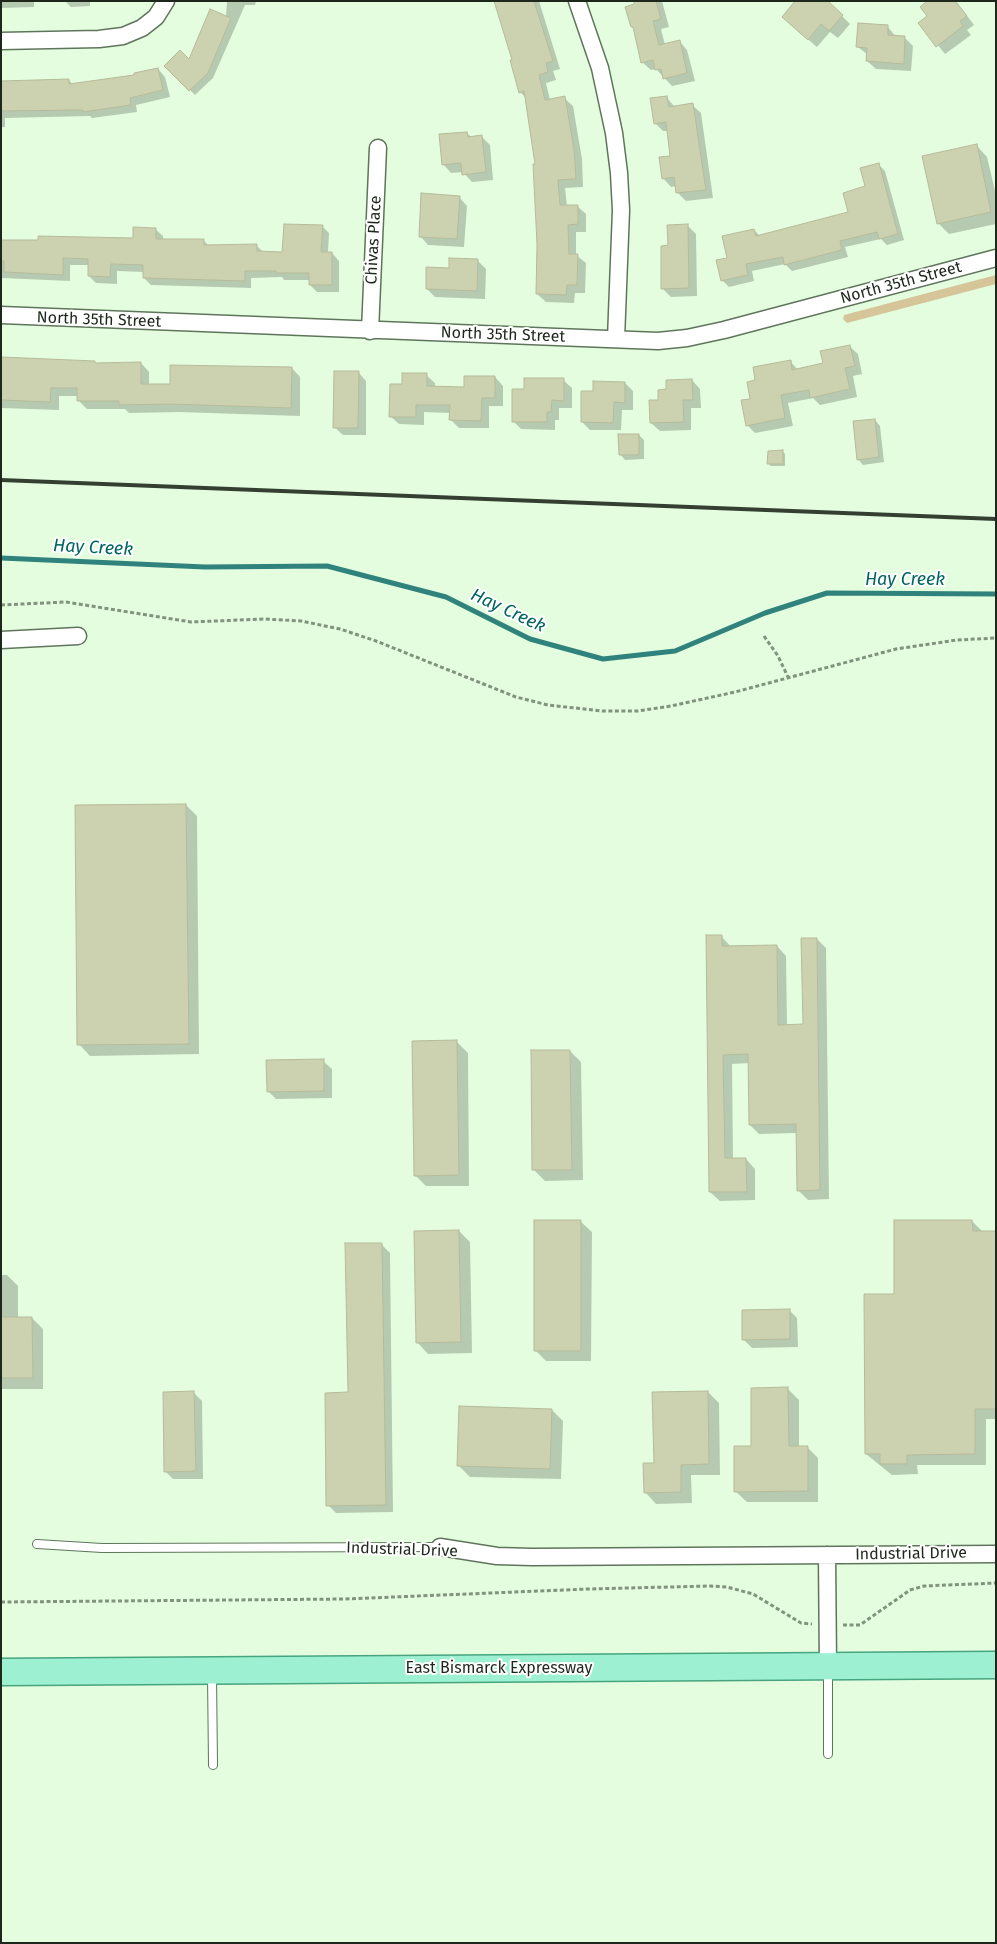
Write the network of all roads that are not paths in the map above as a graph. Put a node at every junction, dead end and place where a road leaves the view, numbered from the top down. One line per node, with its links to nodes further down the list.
1 (166, 1): 3 (street)
2 (577, 1): 8 (street)
3 (1, 41)
4 (378, 148): 7 (street, Chivas Place)
5 (996, 258): 8 (street, North 35th Street)
6 (1, 315): 7 (street, North 35th Street)
7 (370, 331): 8 (street, North 35th Street)
8 (616, 339)
9 (78, 636): 10 (street)
10 (1, 640)
11 (36, 1544): 12 (lane, Industrial Drive)
12 (440, 1548): 14 (street, Industrial Drive)
13 (996, 1554): 14 (street, Industrial Drive)
14 (827, 1555): 16 (street)
15 (996, 1665): 16 (main road, East Bismarck Expressway)
16 (828, 1667): 17 (main road, East Bismarck Expressway); 19 (lane)
17 (212, 1670): 18 (main road, East Bismarck Expressway); 20 (lane)
18 (1, 1672)
19 (828, 1754)
20 (213, 1765)

